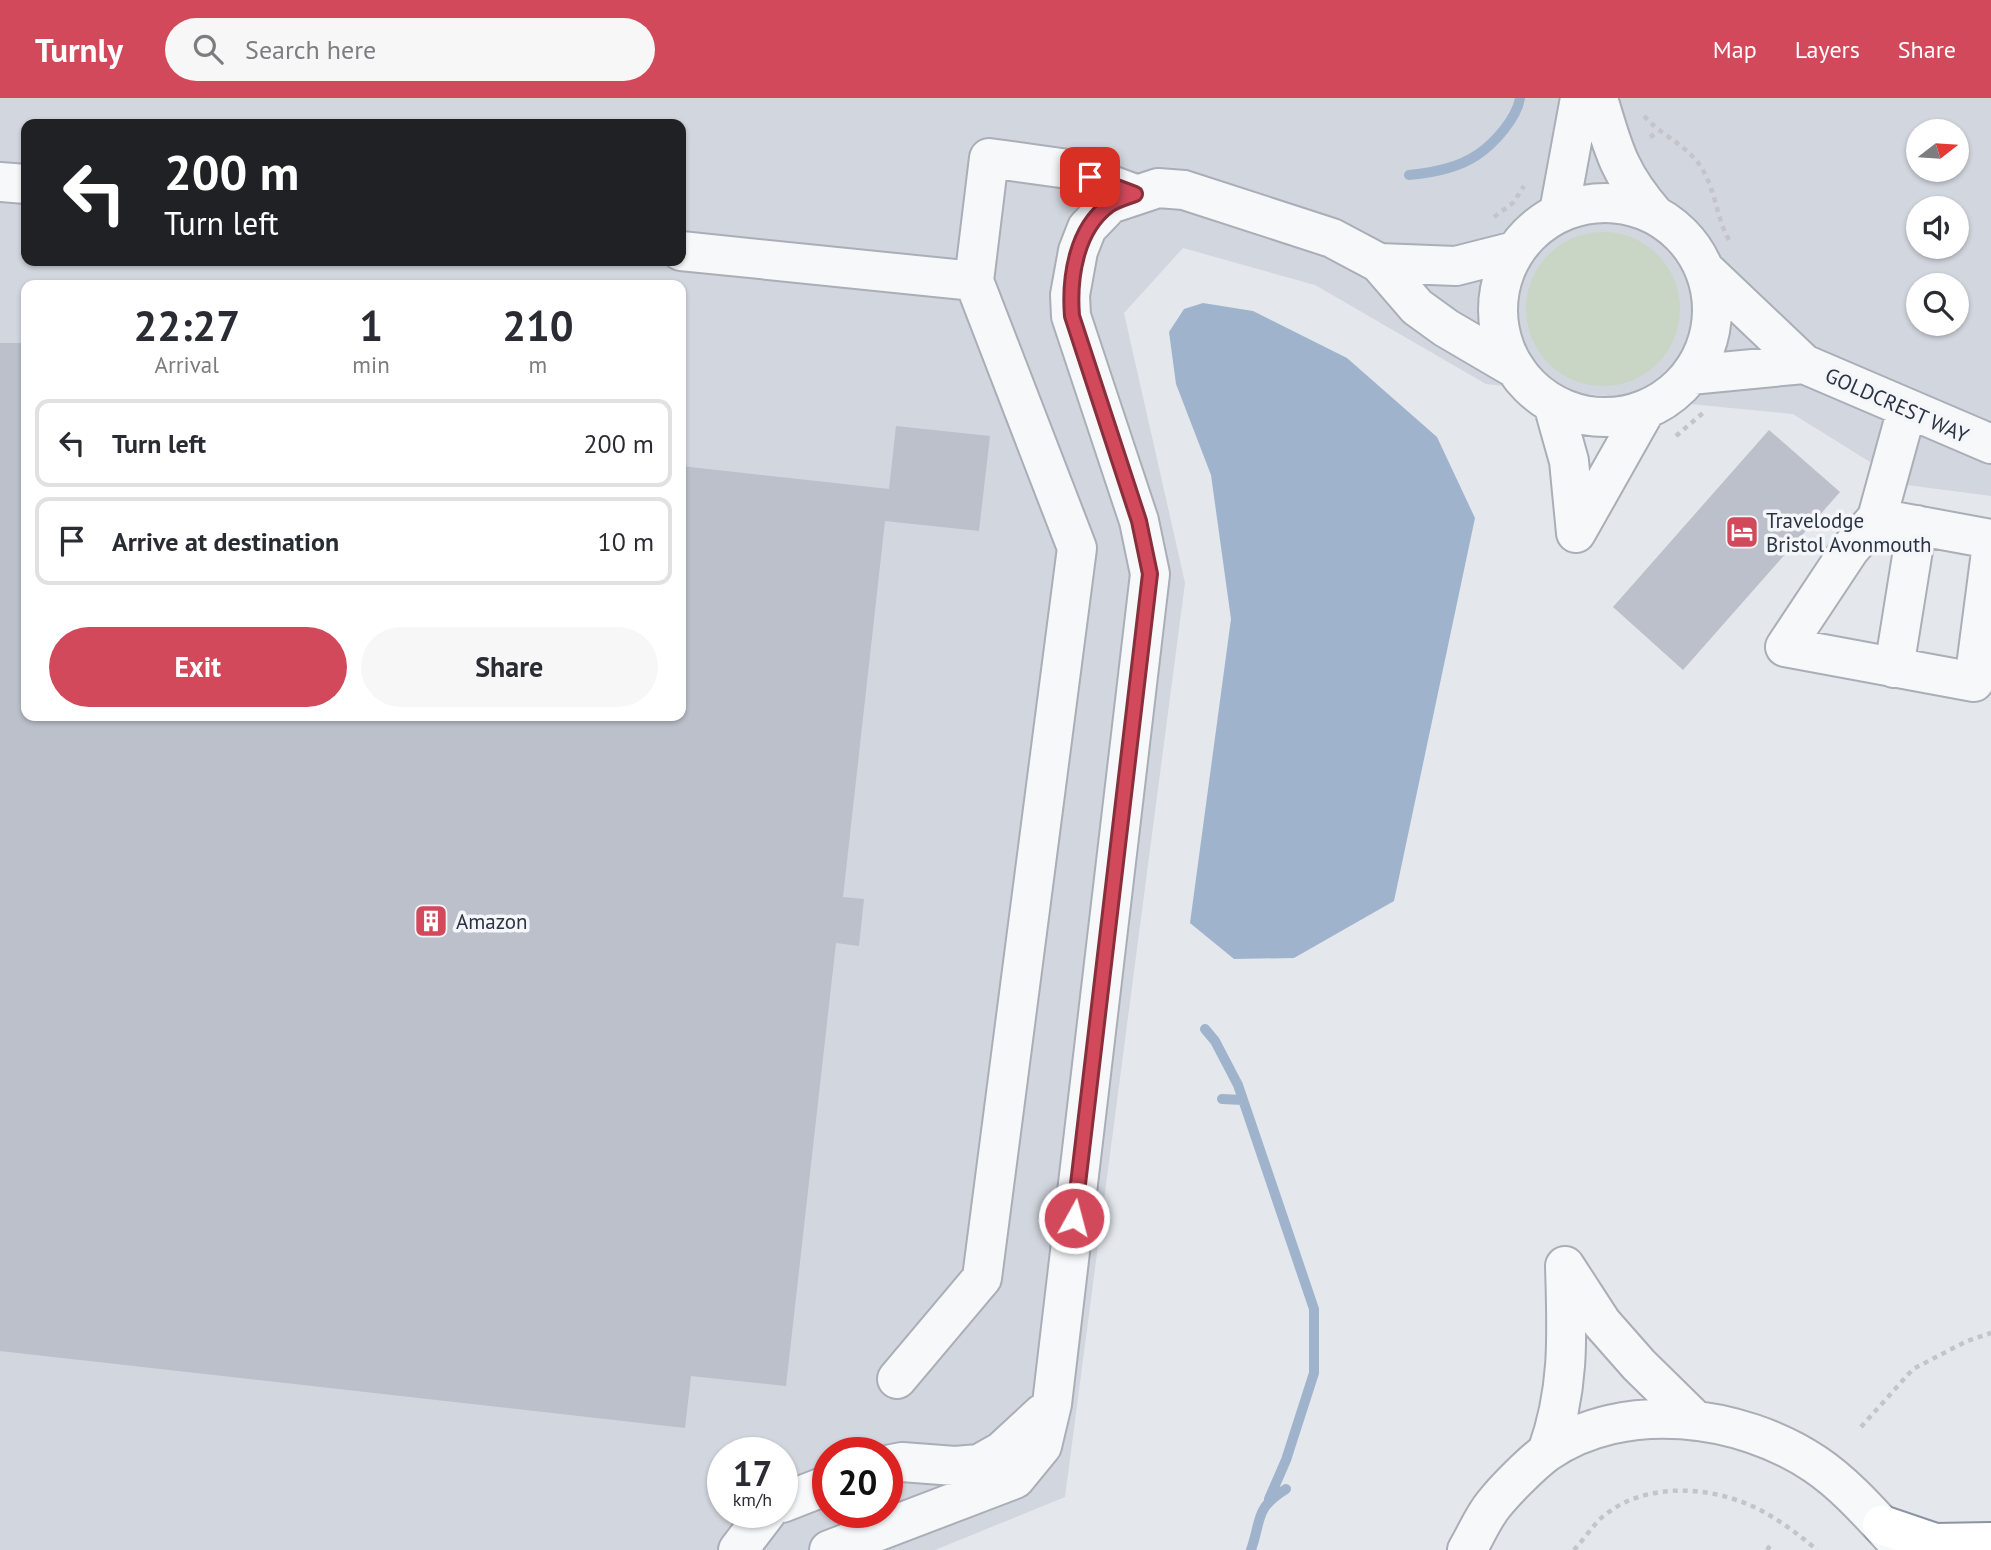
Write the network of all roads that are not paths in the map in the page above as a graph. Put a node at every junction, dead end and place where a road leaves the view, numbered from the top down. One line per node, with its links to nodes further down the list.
1 (1580, 98): 6 (street)
2 (1598, 98): 7 (street)
3 (0, 181): 4 (street)
4 (21, 183)
5 (1135, 194): 11 (street); 12 (street); 26 (street)
6 (1559, 212): 7 (street); 8 (street)
7 (1656, 215): 10 (street)
8 (1515, 251): 11 (street); 14 (street)
9 (686, 252): 12 (street)
10 (1719, 259): 13 (street, GOLDCREST WAY); 15 (street)
11 (1379, 263): 14 (street)
12 (974, 281): 25 (street)
13 (1804, 364): 15 (street, GOLDCREST WAY); 18 (street, GOLDCREST WAY)
14 (1516, 369): 16 (street)
15 (1690, 375): 17 (street)
16 (1553, 404): 17 (street); 17 (street)
17 (1646, 409)
18 (1907, 409): 19 (street, GOLDCREST WAY); 20 (street)
19 (1991, 444)
20 (1877, 518): 21 (street); 24 (street)
21 (1917, 525): 22 (street); 24 (street)
22 (1991, 539)
23 (1991, 552): 24 (street)
24 (1894, 668)
25 (897, 1380)
26 (1052, 1404): 29 (street); 34 (street)
27 (1696, 1421): 28 (street); 28 (street); 31 (street)
28 (1547, 1452): 35 (street)
29 (903, 1462)
30 (755, 1528): 33 (street)
31 (1891, 1538): 32 (highway)
32 (1991, 1542)
33 (738, 1550)
34 (829, 1550)
35 (1467, 1550)

